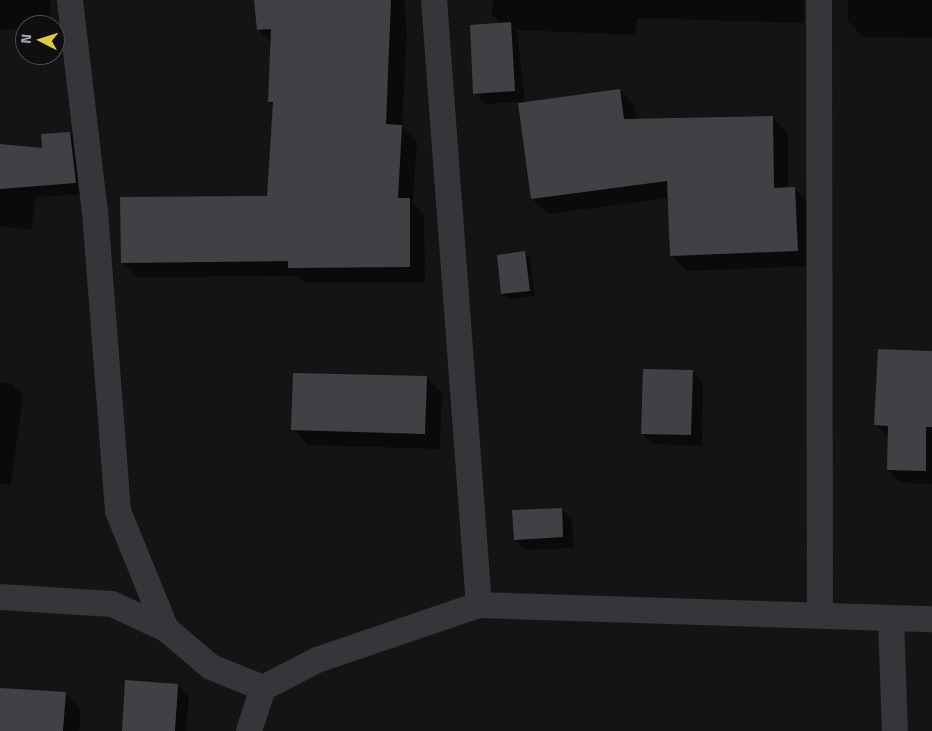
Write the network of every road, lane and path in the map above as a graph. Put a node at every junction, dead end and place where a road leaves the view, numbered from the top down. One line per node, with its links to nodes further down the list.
1 (70, 0): 9 (street)
2 (434, 0): 5 (street)
3 (819, 0): 6 (street)
4 (0, 597): 9 (street)
5 (479, 605): 6 (street); 10 (street)
6 (820, 613): 7 (street)
7 (891, 619): 8 (street); 12 (street)
8 (932, 619)
9 (166, 629): 10 (street)
10 (263, 688): 11 (street)
11 (249, 731)
12 (895, 731)

